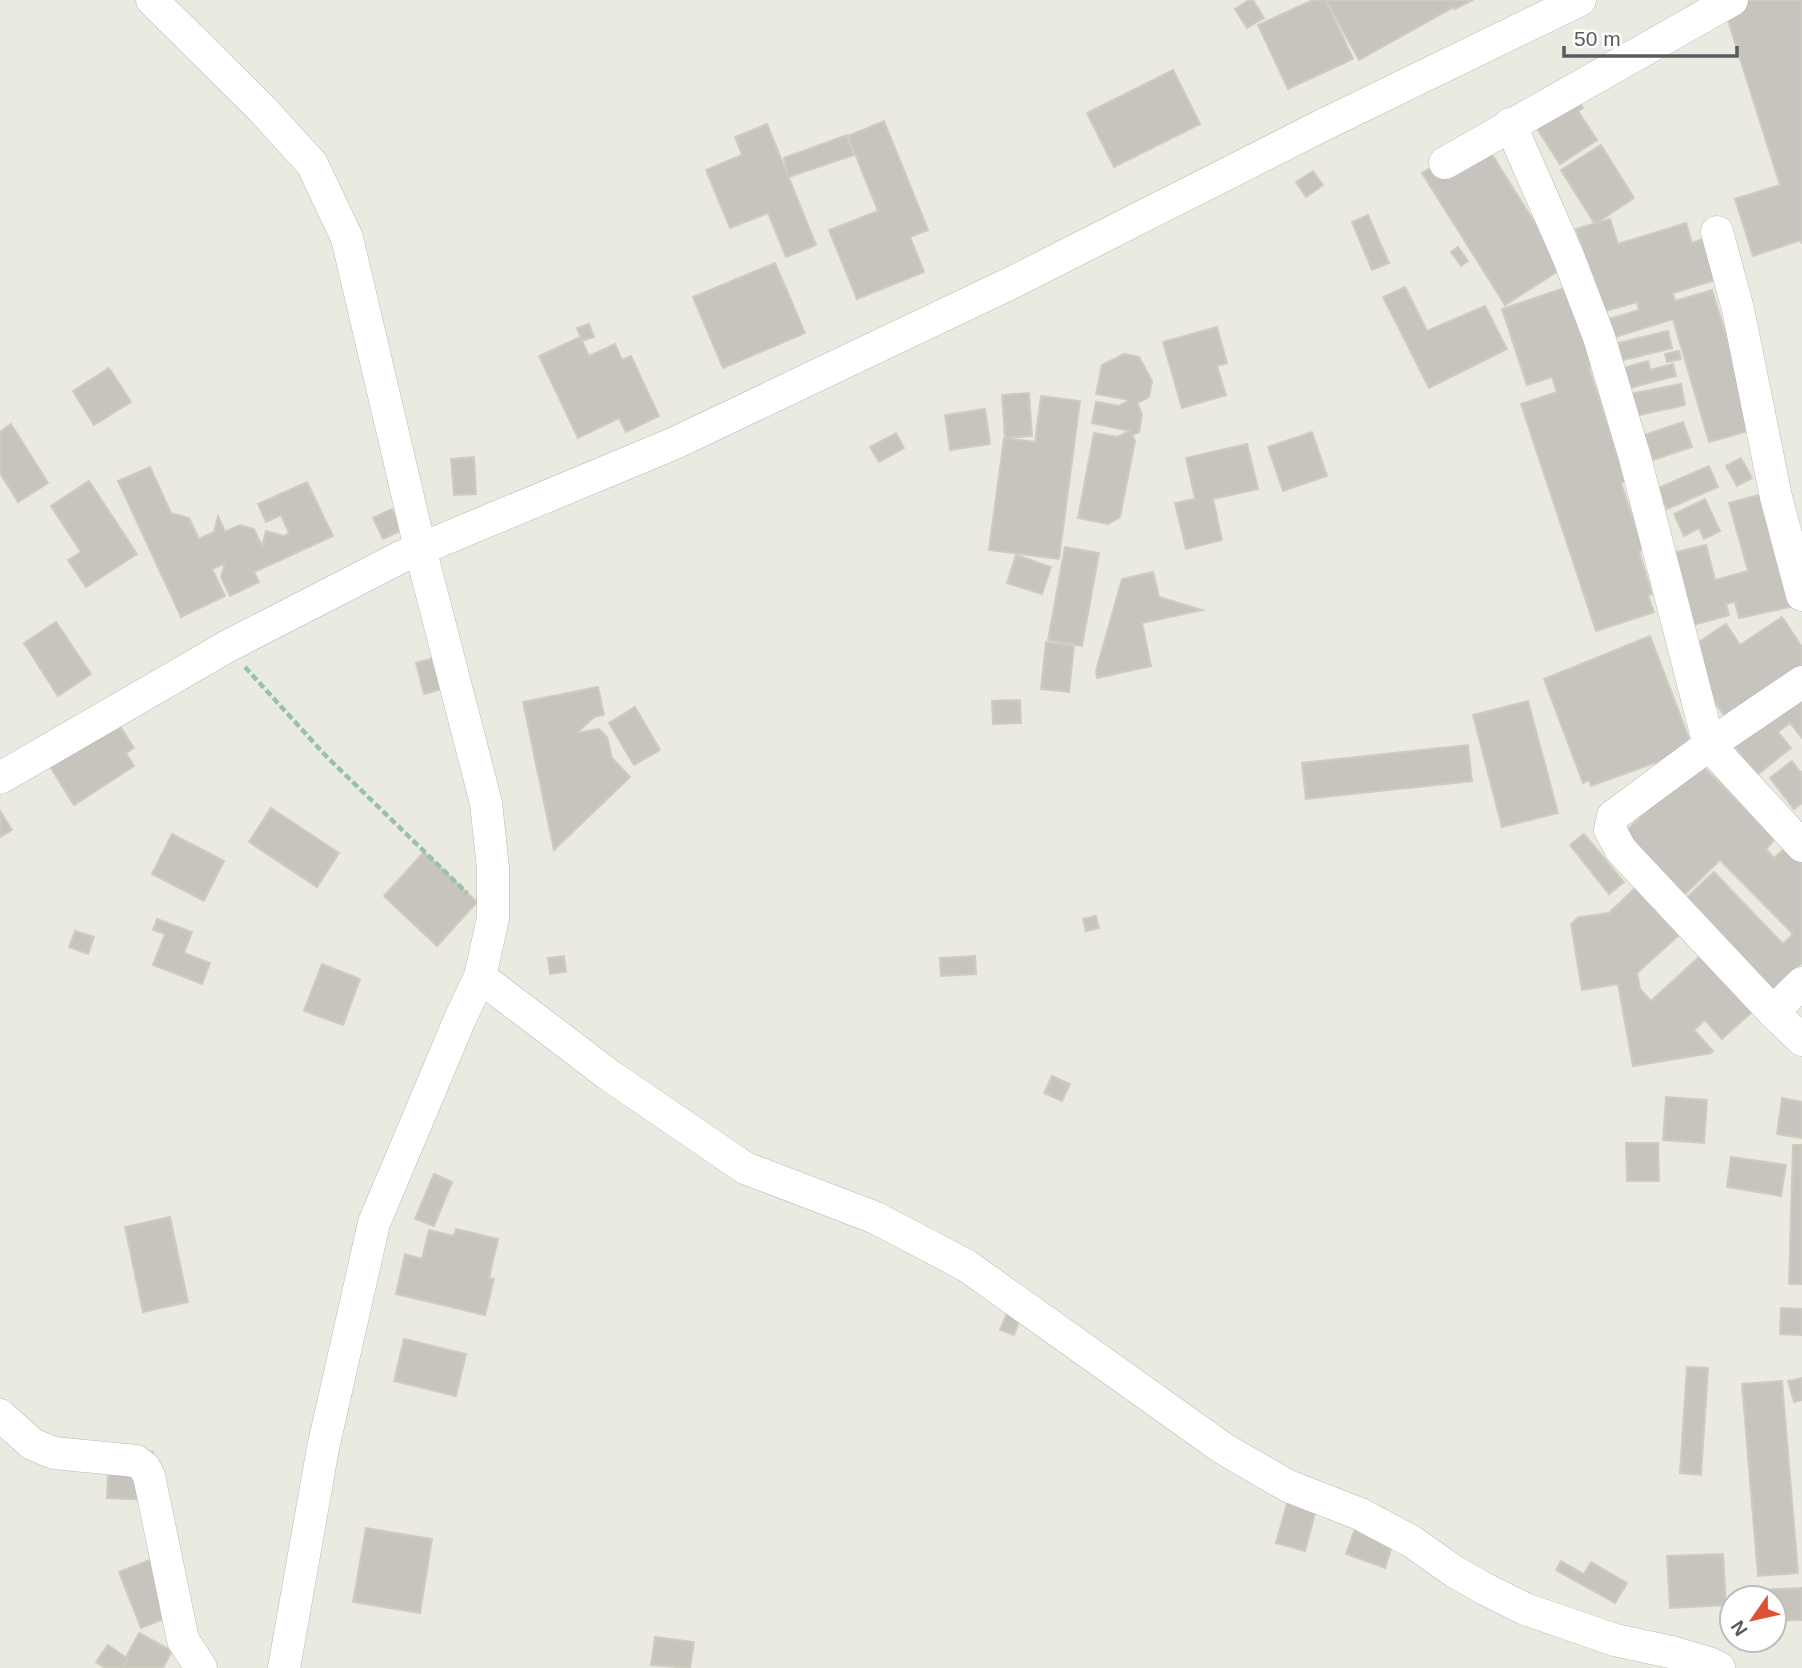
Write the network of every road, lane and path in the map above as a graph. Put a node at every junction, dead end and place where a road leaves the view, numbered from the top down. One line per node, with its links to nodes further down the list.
1 (152, 0): 8 (street)
2 (1580, 0): 8 (street)
3 (1732, 0): 4 (street)
4 (1510, 124): 5 (street); 12 (street)
5 (1444, 163)
6 (1717, 232): 7 (street)
7 (1789, 492): 9 (street)
8 (420, 548): 10 (street); 15 (street)
9 (1802, 595)
10 (228, 646): 13 (street); 15 (path)
11 (1802, 682): 12 (street)
12 (1709, 745): 14 (street); 18 (street)
13 (0, 778)
14 (1802, 846)
15 (493, 918): 16 (street)
16 (480, 976): 22 (street); 23 (street)
17 (1802, 984): 18 (street)
18 (1773, 1012): 19 (street)
19 (1802, 1040)
20 (0, 1415): 21 (street)
21 (201, 1668)
22 (284, 1668)
23 (1719, 1668)

